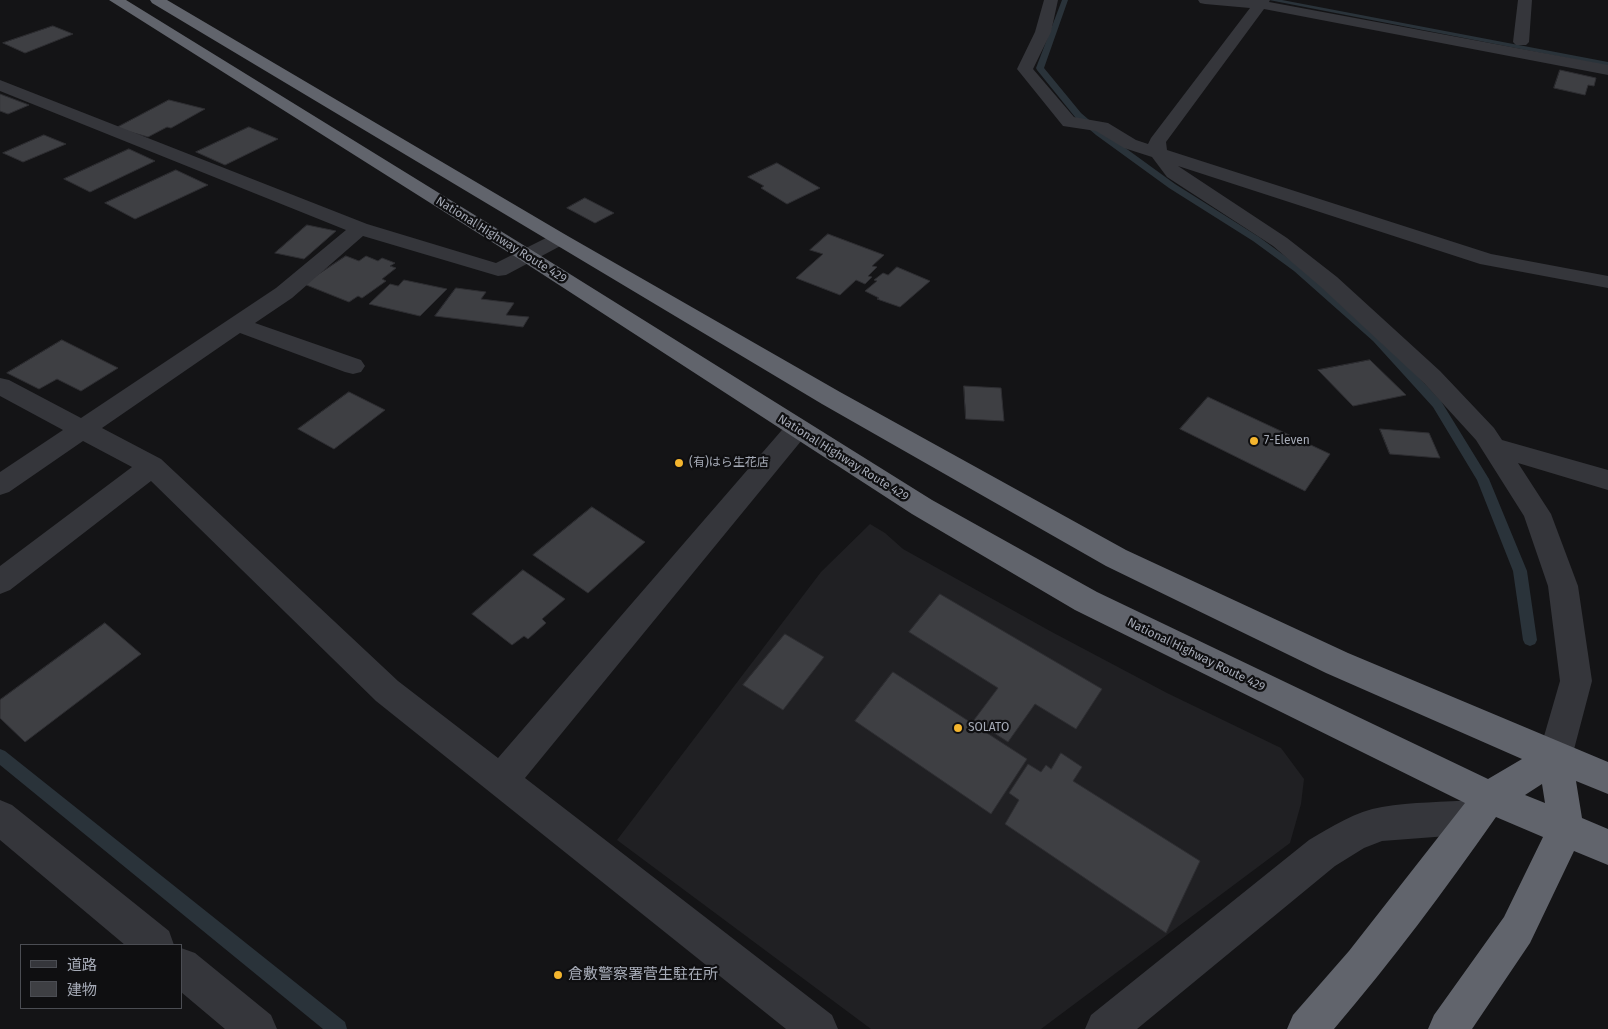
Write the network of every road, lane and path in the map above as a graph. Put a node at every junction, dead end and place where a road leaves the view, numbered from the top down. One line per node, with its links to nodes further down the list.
1 (116, 0): 15 (highway, National Highway Route 429)
2 (157, 0): 14 (highway)
3 (1051, 0): 12 (street)
4 (1205, 0): 7 (street)
5 (1300, 0): 8 (street)
6 (1525, 0): 8 (street)
7 (1261, 2): 10 (street); 12 (street)
8 (1521, 42): 9 (street)
9 (1608, 58)
10 (1608, 70)
11 (0, 85): 13 (street)
12 (1158, 154): 16 (street); 22 (street)
13 (360, 228): 15 (street); 17 (street)
14 (559, 239): 15 (street); 27 (highway)
15 (526, 256): 21 (highway, National Highway Route 429)
16 (1608, 282)
17 (237, 324): 18 (street); 20 (street)
18 (353, 366)
19 (0, 386): 20 (street)
20 (83, 428): 23 (street); 25 (street)
21 (798, 429): 29 (street); 30 (highway, National Highway Route 429)
22 (1492, 446): 24 (street); 27 (street)
23 (152, 466): 26 (street); 29 (street)
24 (1608, 480)
25 (0, 485)
26 (0, 582)
27 (1555, 757): 28 (highway); 30 (highway); 32 (highway)
28 (1608, 778)
29 (502, 779): 37 (street)
30 (1482, 807): 32 (highway, National Highway Route 429); 38 (street); 39 (highway)
31 (0, 817): 34 (street)
32 (1566, 829): 33 (highway, National Highway Route 429); 40 (highway)
33 (1608, 846)
34 (154, 944)
35 (182, 968): 36 (street)
36 (257, 1029)
37 (818, 1029)
38 (1105, 1029)
39 (1307, 1029)
40 (1448, 1029)

